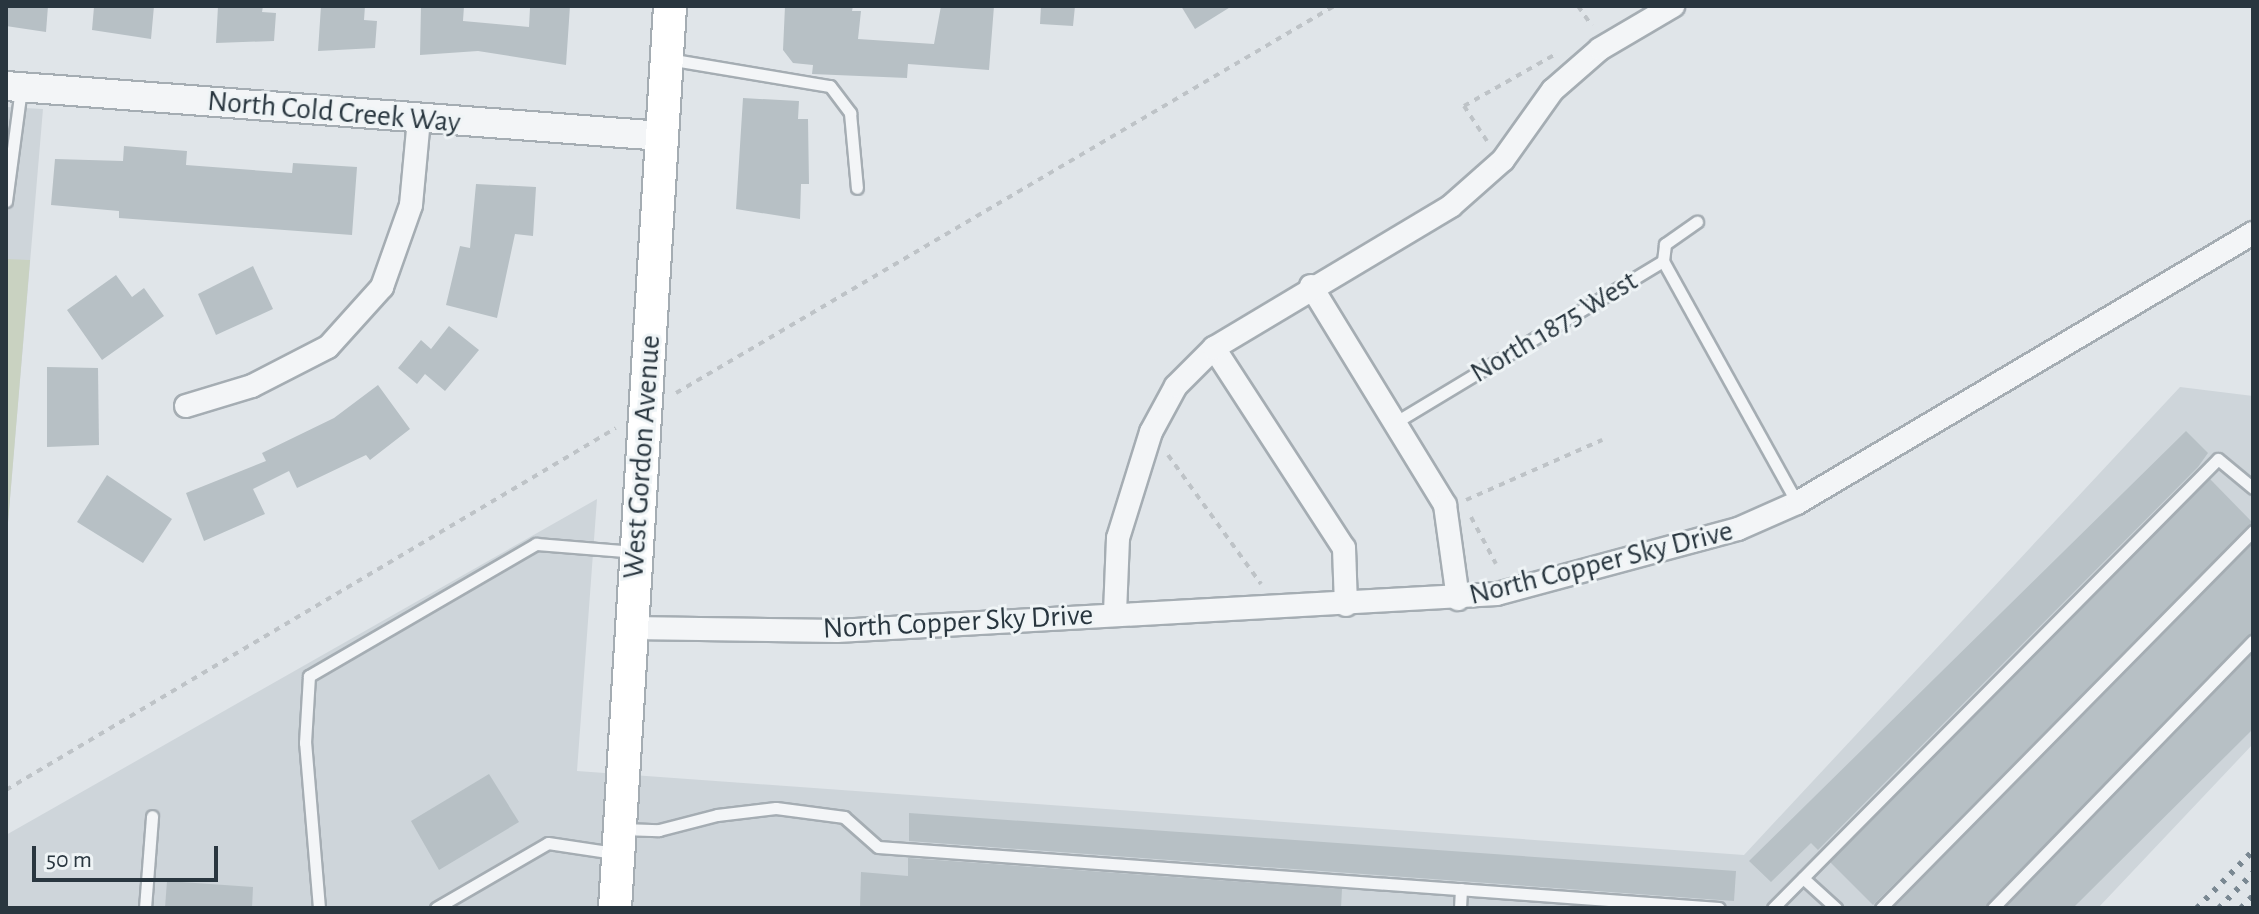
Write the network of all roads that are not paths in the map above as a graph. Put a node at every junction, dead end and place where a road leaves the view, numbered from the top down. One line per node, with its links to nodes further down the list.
1 (670, 6): 3 (main road, West Gordon Avenue)
2 (1673, 6): 12 (street)
3 (667, 59): 6 (main road, West Gordon Avenue); 7 (lane)
4 (14, 87): 5 (street, North Cold Creek Way); 8 (lane)
5 (419, 119): 6 (street, North Cold Creek Way); 14 (street)
6 (662, 136): 19 (main road, West Gordon Avenue)
7 (857, 188)
8 (6, 201)
9 (1697, 222): 11 (lane, North 1875 West)
10 (2253, 233): 17 (street, North Copper Sky Drive)
11 (1663, 261): 15 (lane, North 1875 West); 17 (lane)
12 (1311, 286): 13 (street); 15 (street)
13 (1214, 348): 21 (street); 22 (street)
14 (186, 406)
15 (1396, 422): 20 (street)
16 (2253, 488): 27 (lane)
17 (1797, 503): 20 (street, North Copper Sky Drive)
18 (2253, 531): 37 (lane)
19 (635, 552): 23 (main road, West Gordon Avenue); 30 (lane)
20 (1458, 599): 21 (street, North Copper Sky Drive)
21 (1346, 605): 22 (street, North Copper Sky Drive)
22 (1115, 613): 23 (street, North Copper Sky Drive)
23 (631, 628): 26 (main road, West Gordon Avenue)
24 (2253, 641): 38 (lane)
25 (152, 816): 29 (lane)
26 (619, 841): 28 (lane); 31 (lane); 32 (main road, West Gordon Avenue)
27 (1803, 878): 35 (lane); 36 (lane)
28 (1461, 889): 33 (lane); 34 (lane)
29 (145, 908)
30 (319, 908)
31 (436, 908)
32 (615, 908)
33 (1460, 908)
34 (1719, 908)
35 (1773, 908)
36 (1836, 908)
37 (1881, 908)
38 (1993, 908)

